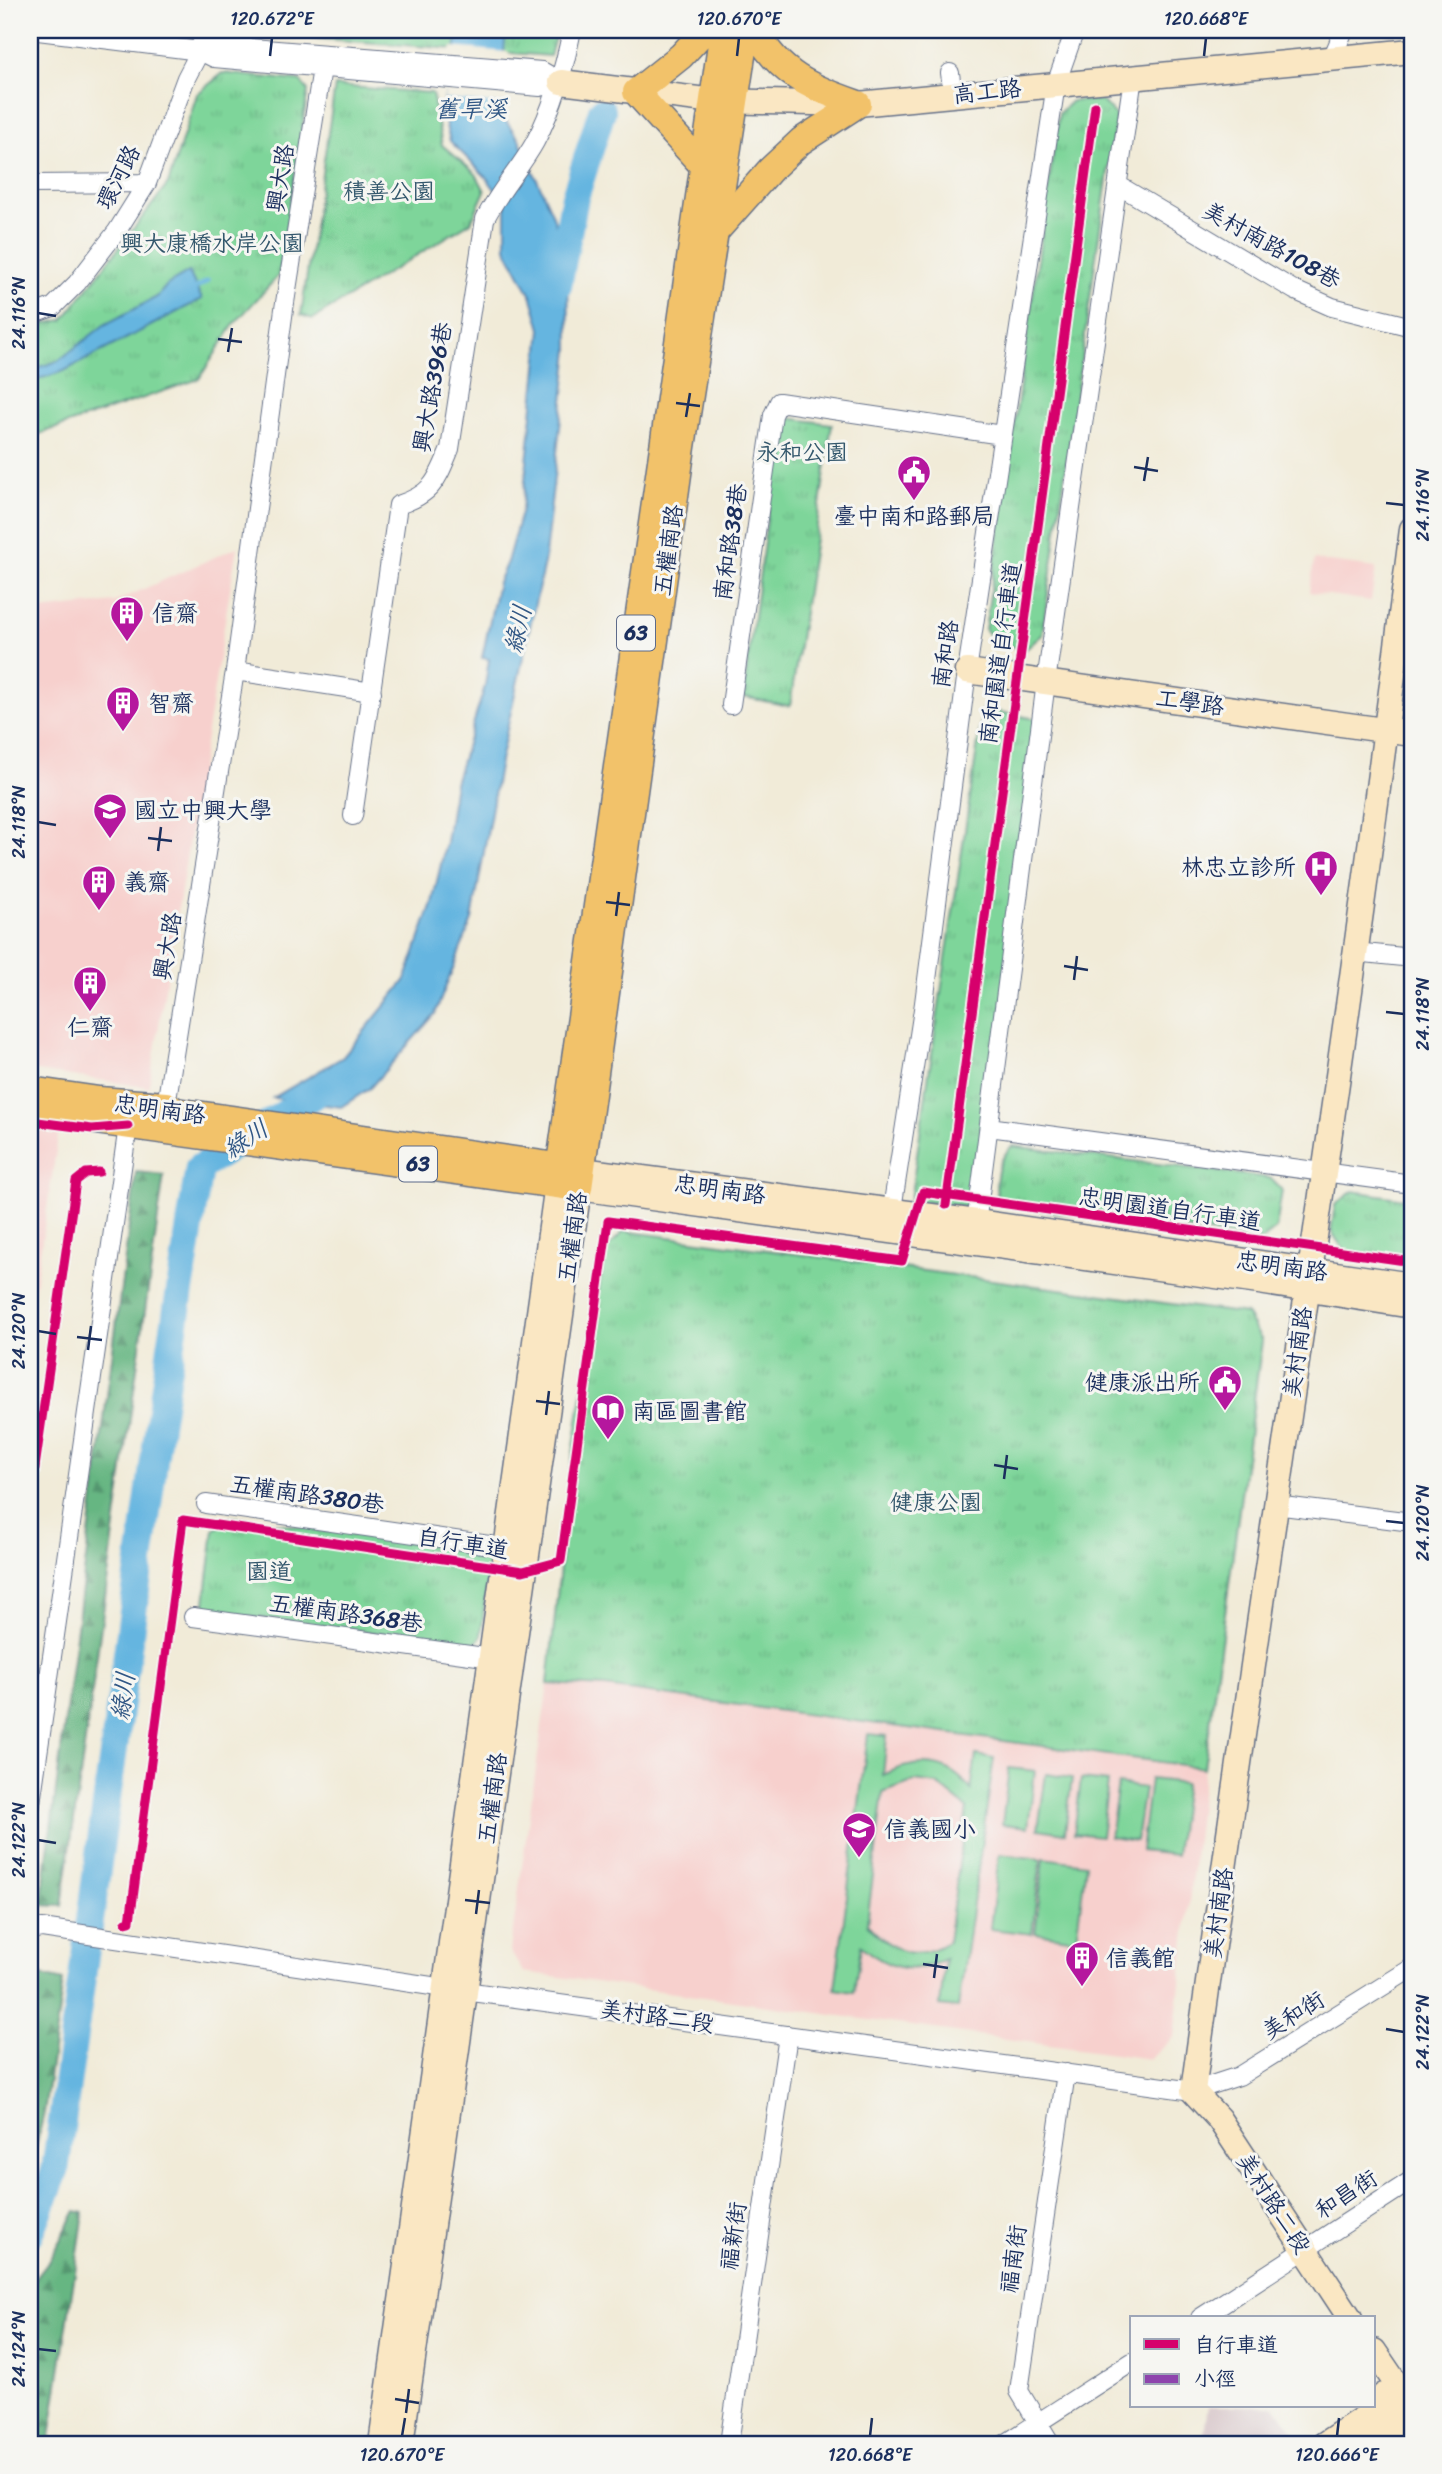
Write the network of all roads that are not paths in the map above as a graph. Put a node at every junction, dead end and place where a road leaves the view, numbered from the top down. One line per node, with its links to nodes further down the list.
1 (30, 30): 10 (street)
2 (204, 30): 10 (street, 環河路)
3 (572, 30): 16 (street)
4 (705, 30): 18 (main road)
5 (723, 30): 19 (main road, 五權南路 / 63)
6 (746, 30): 19 (main road, 五權南路 / 63)
7 (755, 30): 20 (main road)
8 (1075, 30): 17 (street, 南和路)
9 (1344, 30): 12 (street)
10 (200, 51): 13 (street); 14 (street); 22 (street, 環河路)
11 (1412, 51): 12 (street, 高工路)
12 (1333, 56): 15 (street, 高工路)
13 (322, 68): 14 (street); 30 (street, 興大路)
14 (432, 70): 16 (street)
15 (1133, 77): 17 (street, 高工路); 24 (street)
16 (548, 80): 18 (street, 高工路); 33 (street, 興大路396巷)
17 (1056, 84): 20 (street, 高工路); 28 (street, 南和路)
18 (636, 92): 19 (street, 高工路); 21 (main road)
19 (725, 102): 20 (street, 高工路); 21 (main road, 五權南路 / 63); 25 (main road, 五權南路 / 63)
20 (858, 104): 25 (main road)
21 (704, 167): 48 (main road, 五權南路 / 63)
22 (147, 183): 23 (street); 26 (street, 環河路)
23 (30, 184)
24 (1118, 185): 27 (street, 美村南路108巷); 32 (street)
25 (715, 232): 48 (main road, 五權南路 / 63)
26 (30, 315)
27 (1412, 327)
28 (1002, 435): 31 (street, 南和路); 34 (street, 南和路38巷)
29 (1412, 529): 35 (street, 美村南路)
30 (236, 671): 33 (street); 43 (street, 興大路)
31 (967, 671): 32 (street, 工學路); 50 (street, 南和路)
32 (1046, 682): 35 (street, 工學路); 46 (street)
33 (372, 692): 37 (street, 興大路396巷)
34 (731, 705)
35 (1385, 730): 36 (street, 工學路); 38 (street, 美村南路)
36 (1412, 734)
37 (353, 816)
38 (1356, 952): 39 (street); 47 (street, 美村南路)
39 (1412, 958)
40 (30, 1077): 43 (main road)
41 (30, 1090): 43 (main road, 忠明南路 / 63)
42 (30, 1112): 45 (main road, 忠明南路 / 63)
43 (171, 1115): 45 (main road, 忠明南路 / 63); 48 (main road, 忠明南路 / 63); 48 (main road, 忠明南路 / 63)
44 (30, 1121): 45 (main road)
45 (128, 1126): 61 (street)
46 (989, 1127): 47 (street); 51 (street)
47 (1324, 1171): 49 (street); 52 (street, 美村南路)
48 (570, 1177): 50 (street, 忠明南路); 58 (street, 五權南路)
49 (1412, 1184)
50 (890, 1222): 51 (street, 忠明南路)
51 (975, 1232): 52 (street, 忠明南路)
52 (1308, 1280): 53 (street, 忠明南路); 54 (street, 忠明南路); 56 (street, 美村南路)
53 (1412, 1284)
54 (1412, 1306)
55 (206, 1504): 58 (street, 五權南路380巷)
56 (1275, 1505): 57 (street); 67 (street, 美村南路)
57 (1412, 1522)
58 (517, 1549): 60 (street, 五權南路); 64 (street, 五權南路)
59 (193, 1617): 60 (street, 五權南路368巷)
60 (492, 1658): 64 (street, 五權南路)
61 (30, 1810)
62 (30, 1930): 64 (street, 美村路二段)
63 (1412, 1969): 67 (street, 美和街)
64 (454, 1989): 65 (street, 美村路二段); 78 (street, 五權南路); 79 (street, 五權南路)
65 (788, 2035): 66 (street, 美村路二段); 80 (street, 福新街)
66 (1066, 2073): 67 (street, 美村路二段); 77 (street, 福南街)
67 (1193, 2091): 69 (street, 美村路二段)
68 (1412, 2180): 69 (street, 和昌街)
69 (1298, 2255): 70 (street, 和昌街); 71 (street, 美村路二段); 72 (street, 美村路二段)
70 (1203, 2316)
71 (1331, 2316)
72 (1348, 2316)
73 (1376, 2355): 76 (street)
74 (1130, 2363): 77 (street)
75 (1376, 2382): 76 (street)
76 (1406, 2408): 83 (street); 84 (street)
77 (1037, 2423): 81 (street); 82 (street, 福南街)
78 (381, 2444)
79 (401, 2444)
80 (729, 2444)
81 (1005, 2444)
82 (1051, 2444)
83 (1324, 2444)
84 (1364, 2444)

